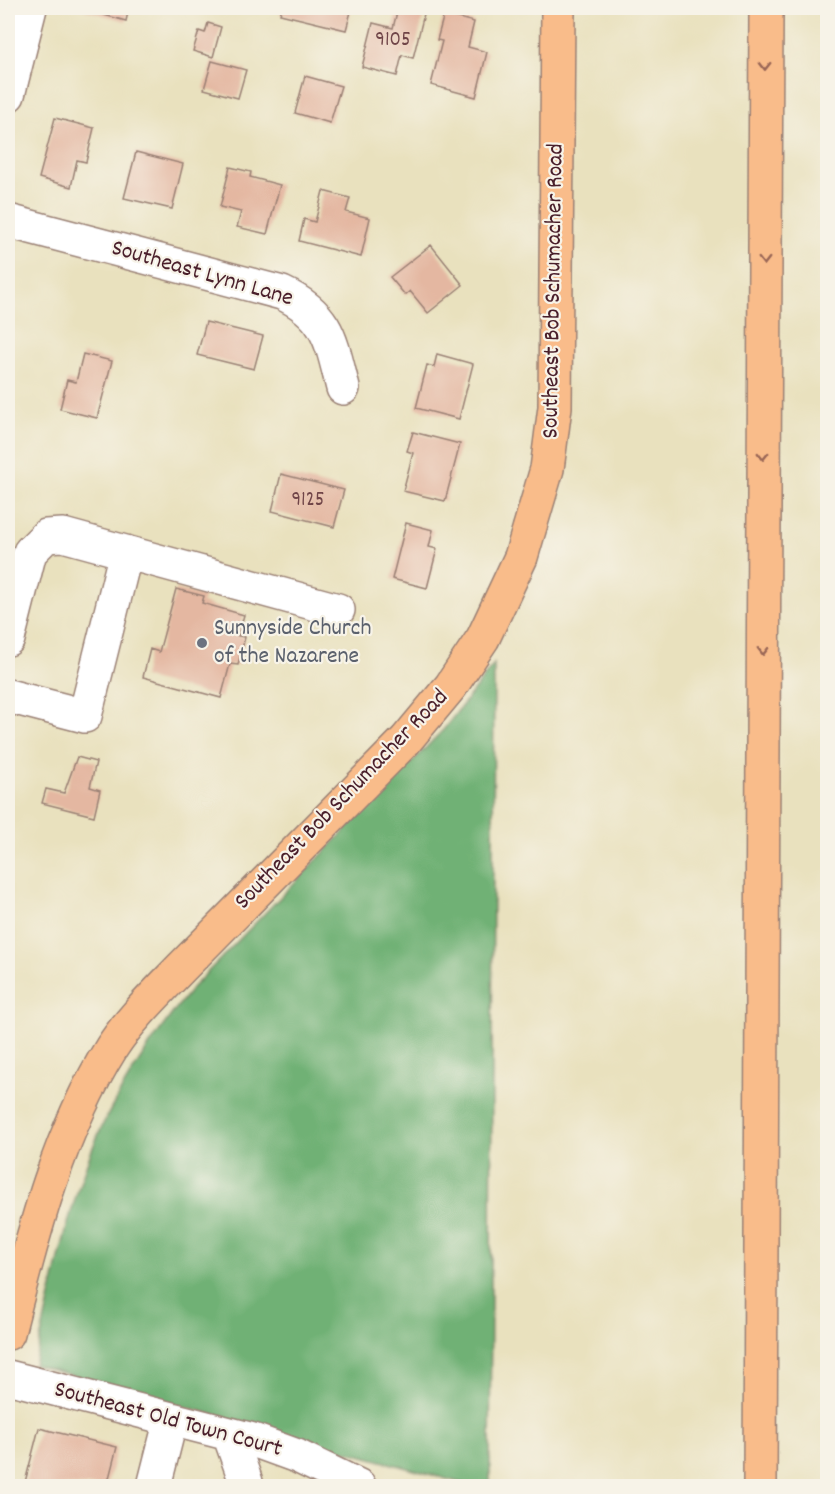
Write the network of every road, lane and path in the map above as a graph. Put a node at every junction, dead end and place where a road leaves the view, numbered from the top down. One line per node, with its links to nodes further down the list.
1 (30, 8): 4 (street)
2 (558, 8): 11 (main road, Southeast Bob Schumacher Road)
3 (766, 8): 18 (main road, one-way to 18)
4 (8, 95)
5 (8, 221): 6 (street, Southeast Lynn Lane)
6 (343, 388)
7 (126, 552): 8 (street); 9 (street); 10 (street)
8 (338, 610)
9 (8, 639)
10 (8, 696)
11 (8, 1333)
12 (8, 1377): 13 (street, Southeast Old Town Court)
13 (171, 1419): 14 (street, Southeast Old Town Court); 15 (street)
14 (229, 1434): 16 (street); 17 (street, Southeast Old Town Court)
15 (153, 1486)
16 (245, 1486)
17 (359, 1486)
18 (760, 1486)

